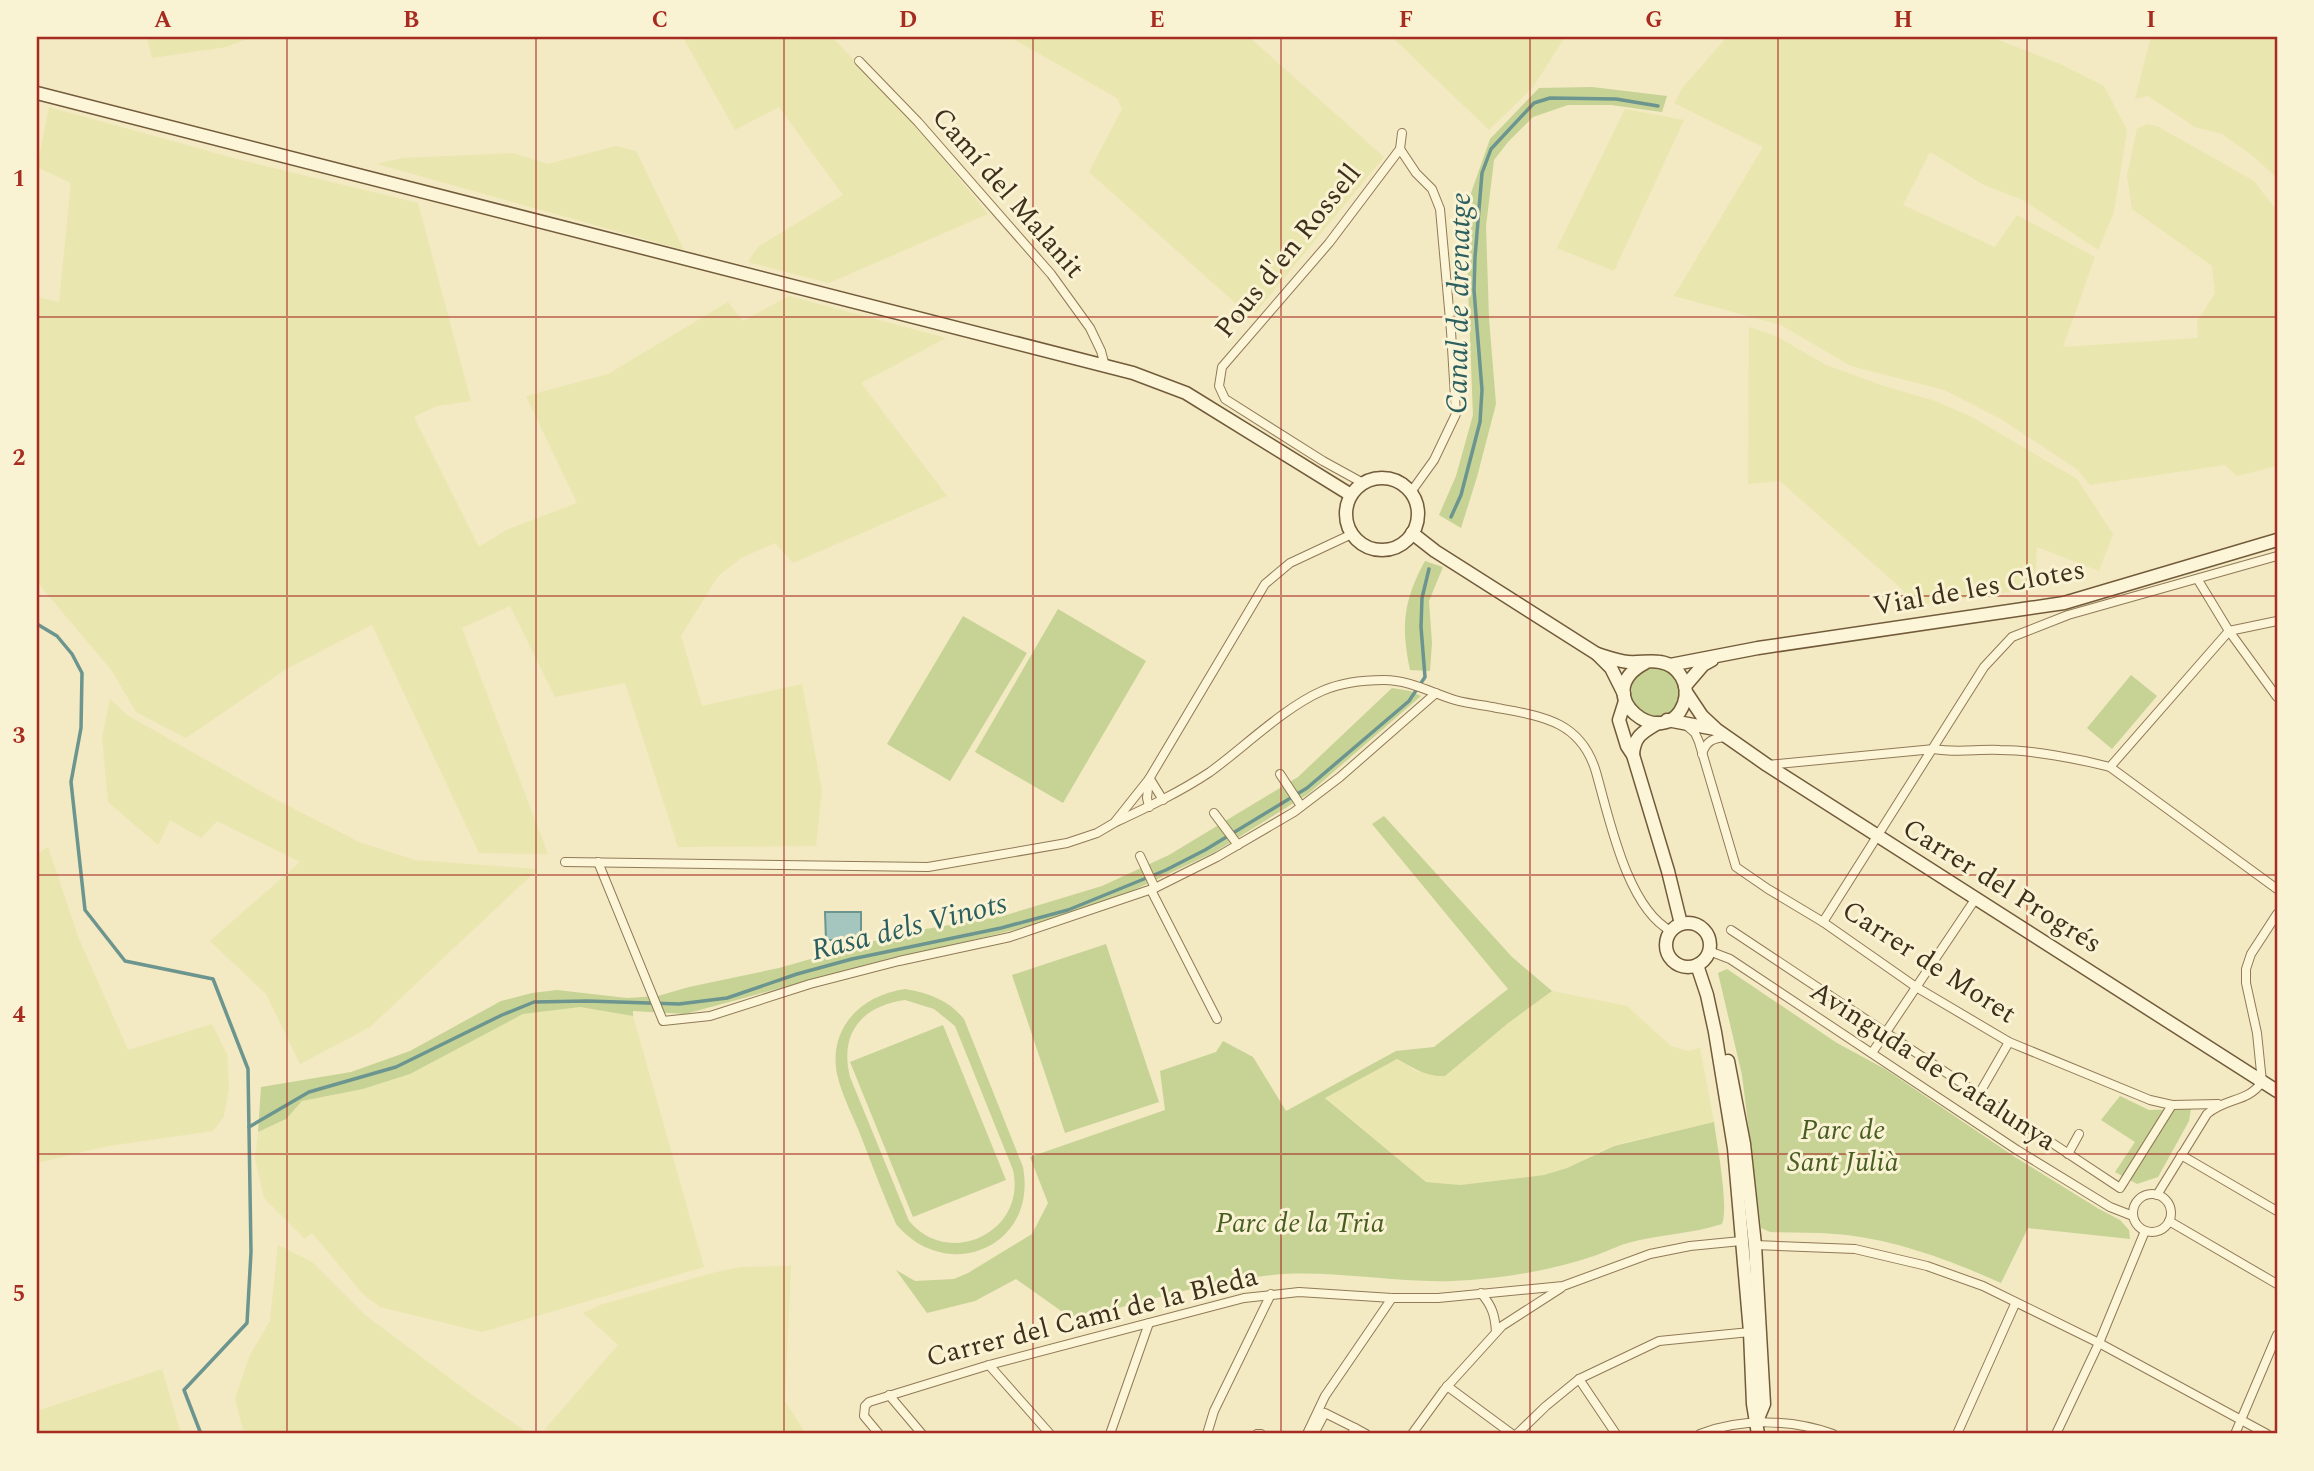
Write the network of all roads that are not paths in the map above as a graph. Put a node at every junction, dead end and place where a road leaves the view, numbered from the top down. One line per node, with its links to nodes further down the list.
1 (859, 61): 5 (street, Camí del Malanit)
2 (37, 93): 5 (street)
3 (1402, 133): 4 (street, Pous d'en Rossell)
4 (1400, 149): 6 (street, Pous d'en Rossell); 7 (street)
5 (1105, 366): 8 (street)
6 (1363, 483): 7 (street); 8 (street)
7 (1411, 492): 9 (street)
8 (1351, 495): 10 (street)
9 (1412, 533): 10 (street); 16 (street)
10 (1352, 534): 33 (street)
11 (2277, 540): 17 (street, Vial de les Clotes)
12 (2277, 556): 13 (street)
13 (2198, 580): 15 (street); 27 (street)
14 (2277, 621): 15 (street)
15 (2229, 631): 23 (street); 31 (street)
16 (1597, 654): 18 (street); 22 (street)
17 (1726, 654): 19 (street, Vial de les Clotes); 20 (street, Vial de les Clotes)
18 (1644, 663): 19 (street); 22 (street)
19 (1670, 665): 20 (street)
20 (1686, 689): 24 (street); 26 (street, Carrer del Progrés)
21 (1436, 693): 35 (street); 36 (street); 50 (street)
22 (1625, 697): 24 (street); 29 (street)
23 (2277, 697)
24 (1662, 721): 25 (street, Carrer del Progrés); 29 (street)
25 (1683, 723): 26 (street, Carrer del Progrés); 28 (street, Carrer de Moret)
26 (1722, 734): 28 (street); 30 (street, Carrer del Progrés)
27 (1934, 748): 30 (street); 31 (street); 40 (street)
28 (1702, 754): 49 (street, Carrer de Moret)
29 (1633, 755): 50 (street)
30 (1767, 765): 40 (street, Carrer del Progrés)
31 (2109, 767): 46 (street)
32 (1280, 774): 36 (street)
33 (1149, 779): 34 (street); 35 (street); 37 (street)
34 (1140, 790): 37 (street); 39 (street)
35 (1163, 800): 37 (street)
36 (1301, 807): 41 (street)
37 (1145, 809): 39 (street)
38 (1214, 813): 41 (street)
39 (1114, 823): 44 (street)
40 (1877, 836): 47 (street, Carrer del Progrés); 49 (street)
41 (1238, 845): 45 (street)
42 (1140, 856): 45 (street)
43 (565, 862): 44 (street)
44 (598, 862): 45 (street)
45 (1153, 889): 54 (street)
46 (2277, 889)
47 (1976, 898): 53 (street); 58 (street, Carrer del Progrés)
48 (2277, 914): 58 (street)
49 (1824, 922): 53 (street, Carrer de Moret)
50 (1676, 927): 52 (street); 52 (street)
51 (1731, 930): 55 (street)
52 (1703, 959): 57 (street, Avinguda de Catalunya); 71 (street); 72 (street)
53 (1916, 987): 55 (street); 56 (street, Carrer de Moret)
54 (1217, 1019)
55 (1886, 1032): 57 (street); 60 (street)
56 (2009, 1042): 60 (street); 62 (street, Carrer de Moret)
57 (1872, 1053): 68 (street, Avinguda de Catalunya)
58 (2262, 1082): 59 (street, Carrer del Progrés); 61 (street, Carrer de Moret)
59 (2277, 1091)
60 (1979, 1094): 64 (street)
61 (2218, 1104): 62 (street, Carrer de Moret); 65 (street)
62 (2172, 1105): 64 (street)
63 (2080, 1134): 64 (street)
64 (2068, 1154)
65 (2181, 1155): 66 (street); 67 (street)
66 (2157, 1195): 68 (street); 69 (street)
67 (2277, 1211)
68 (2133, 1216): 70 (street)
69 (2169, 1221): 70 (street); 73 (street)
70 (2145, 1231): 83 (street)
71 (1741, 1241): 74 (street, Carrer del Camí de la Bleda); 81 (street)
72 (1755, 1245): 78 (street); 89 (street)
73 (2277, 1284)
74 (1563, 1286): 75 (street, Carrer del Camí de la Bleda); 80 (street)
75 (1481, 1293): 77 (street, Carrer del Camí de la Bleda); 80 (street)
76 (1271, 1294): 77 (street, Carrer del Camí de la Bleda); 79 (street, Carrer del Camí de la Bleda); 95 (street)
77 (1392, 1298): 96 (street)
78 (2015, 1304): 83 (street); 105 (street)
79 (1149, 1323): 84 (street, Carrer del Camí de la Bleda); 94 (street)
80 (1496, 1332): 86 (street)
81 (1750, 1332): 85 (street); 89 (street)
82 (2277, 1335): 88 (street)
83 (2099, 1343): 88 (street); 106 (street)
84 (989, 1365): 87 (street, Carrer del Camí de la Bleda); 93 (street)
85 (1579, 1379): 101 (street); 102 (street)
86 (1447, 1386): 99 (street); 100 (street)
87 (889, 1395): 91 (street, Carrer del Camí de la Bleda); 92 (street)
88 (2243, 1419): 107 (street); 108 (street)
89 (1757, 1428): 103 (street); 104 (street)
90 (1353, 1431): 97 (street); 98 (street)
91 (879, 1434)
92 (922, 1434)
93 (1050, 1434)
94 (1110, 1434)
95 (1207, 1434)
96 (1307, 1434)
97 (1314, 1434)
98 (1366, 1434)
99 (1412, 1434)
100 (1512, 1434)
101 (1517, 1434)
102 (1616, 1434)
103 (1700, 1434)
104 (1833, 1434)
105 (1957, 1434)
106 (2056, 1434)
107 (2235, 1434)
108 (2267, 1434)

